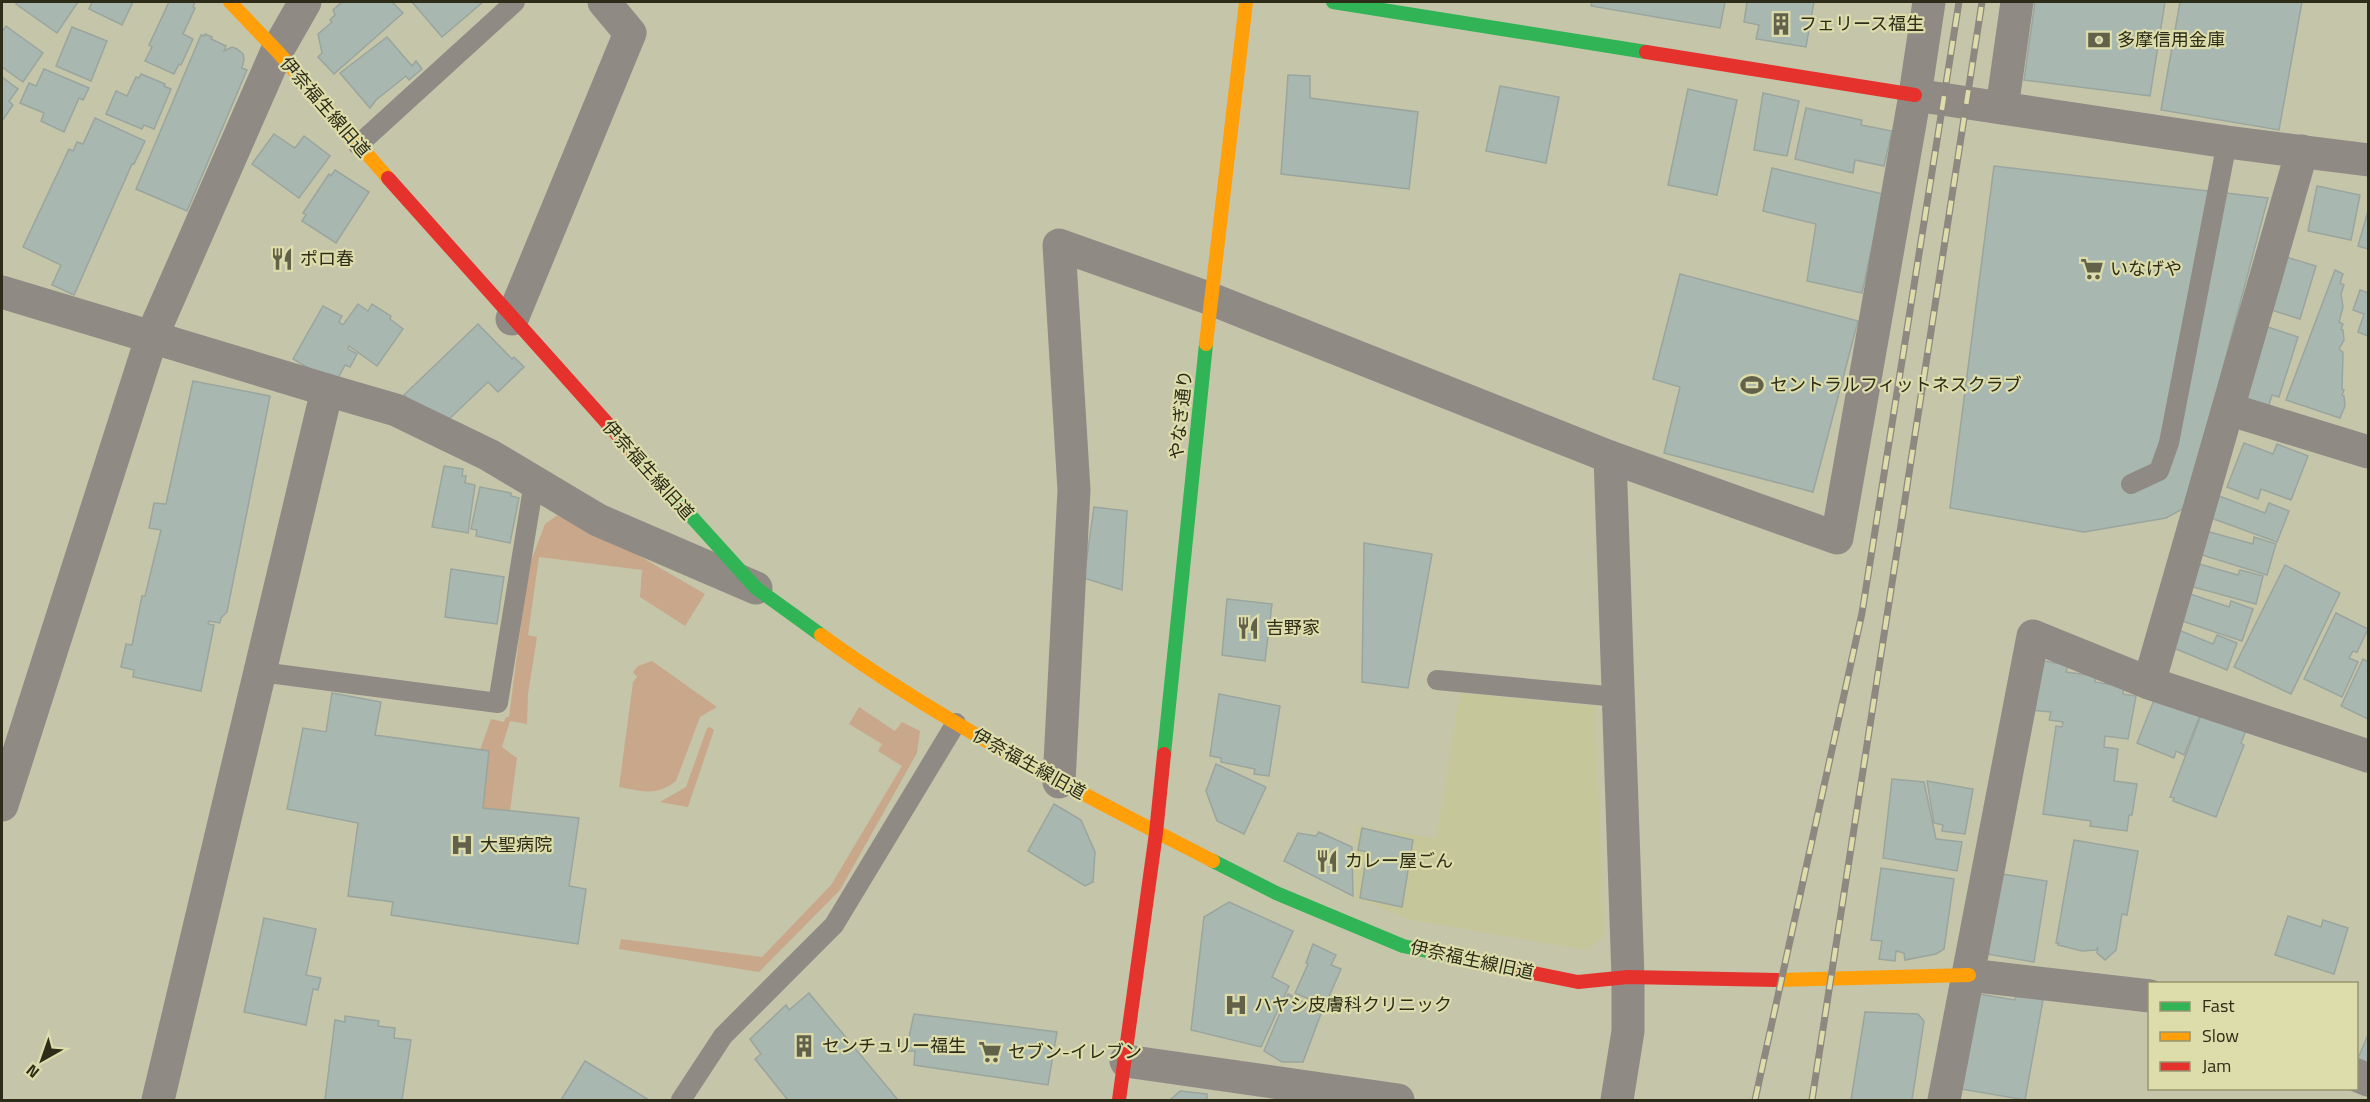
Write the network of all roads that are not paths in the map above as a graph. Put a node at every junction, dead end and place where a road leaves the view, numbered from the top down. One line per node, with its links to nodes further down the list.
1 (230, 2): 9 (street, 伊奈福生線旧道)
2 (305, 2): 9 (street)
3 (515, 2): 13 (lane)
4 (604, 2): 18 (street)
5 (1245, 2): 17 (street, やなぎ通り)
6 (1334, 2): 10 (street)
7 (1929, 2): 10 (street)
8 (2017, 2): 11 (street)
9 (277, 51): 13 (street, 伊奈福生線旧道); 19 (street)
10 (1915, 95): 11 (street); 23 (street)
11 (2002, 108): 12 (street)
12 (2227, 142): 14 (street); 25 (lane)
13 (358, 145): 18 (street, 伊奈福生線旧道)
14 (2302, 151): 15 (street); 21 (street)
15 (2368, 157)
16 (2, 292): 19 (street)
17 (1211, 299): 23 (street); 33 (street); 35 (street, やなぎ通り)
18 (512, 319): 26 (street, 伊奈福生線旧道)
19 (152, 336): 20 (street); 34 (street)
20 (327, 390): 24 (street); 27 (street)
21 (2228, 409): 22 (street); 29 (street)
22 (2368, 452)
23 (1610, 457): 30 (street)
24 (534, 482): 26 (street); 27 (lane)
25 (2131, 484)
26 (756, 588): 31 (street, 伊奈福生線旧道)
27 (261, 672): 40 (street)
28 (1437, 680): 30 (lane)
29 (2150, 683): 32 (street); 36 (street)
30 (1618, 697): 37 (street)
31 (956, 723): 33 (street, 伊奈福生線旧道); 41 (lane)
32 (2368, 756)
33 (1059, 782): 35 (street, 伊奈福生線旧道)
34 (2, 805)
35 (1155, 833): 37 (street, 伊奈福生線旧道); 39 (street, やなぎ通り)
36 (1969, 975): 37 (street, 伊奈福生線旧道); 38 (street); 45 (street)
37 (1628, 977): 44 (street)
38 (2148, 996)
39 (1126, 1061): 42 (street, やなぎ通り); 43 (street)
40 (159, 1101)
41 (681, 1101)
42 (1119, 1101)
43 (1398, 1101)
44 (1617, 1101)
45 (1944, 1101)

